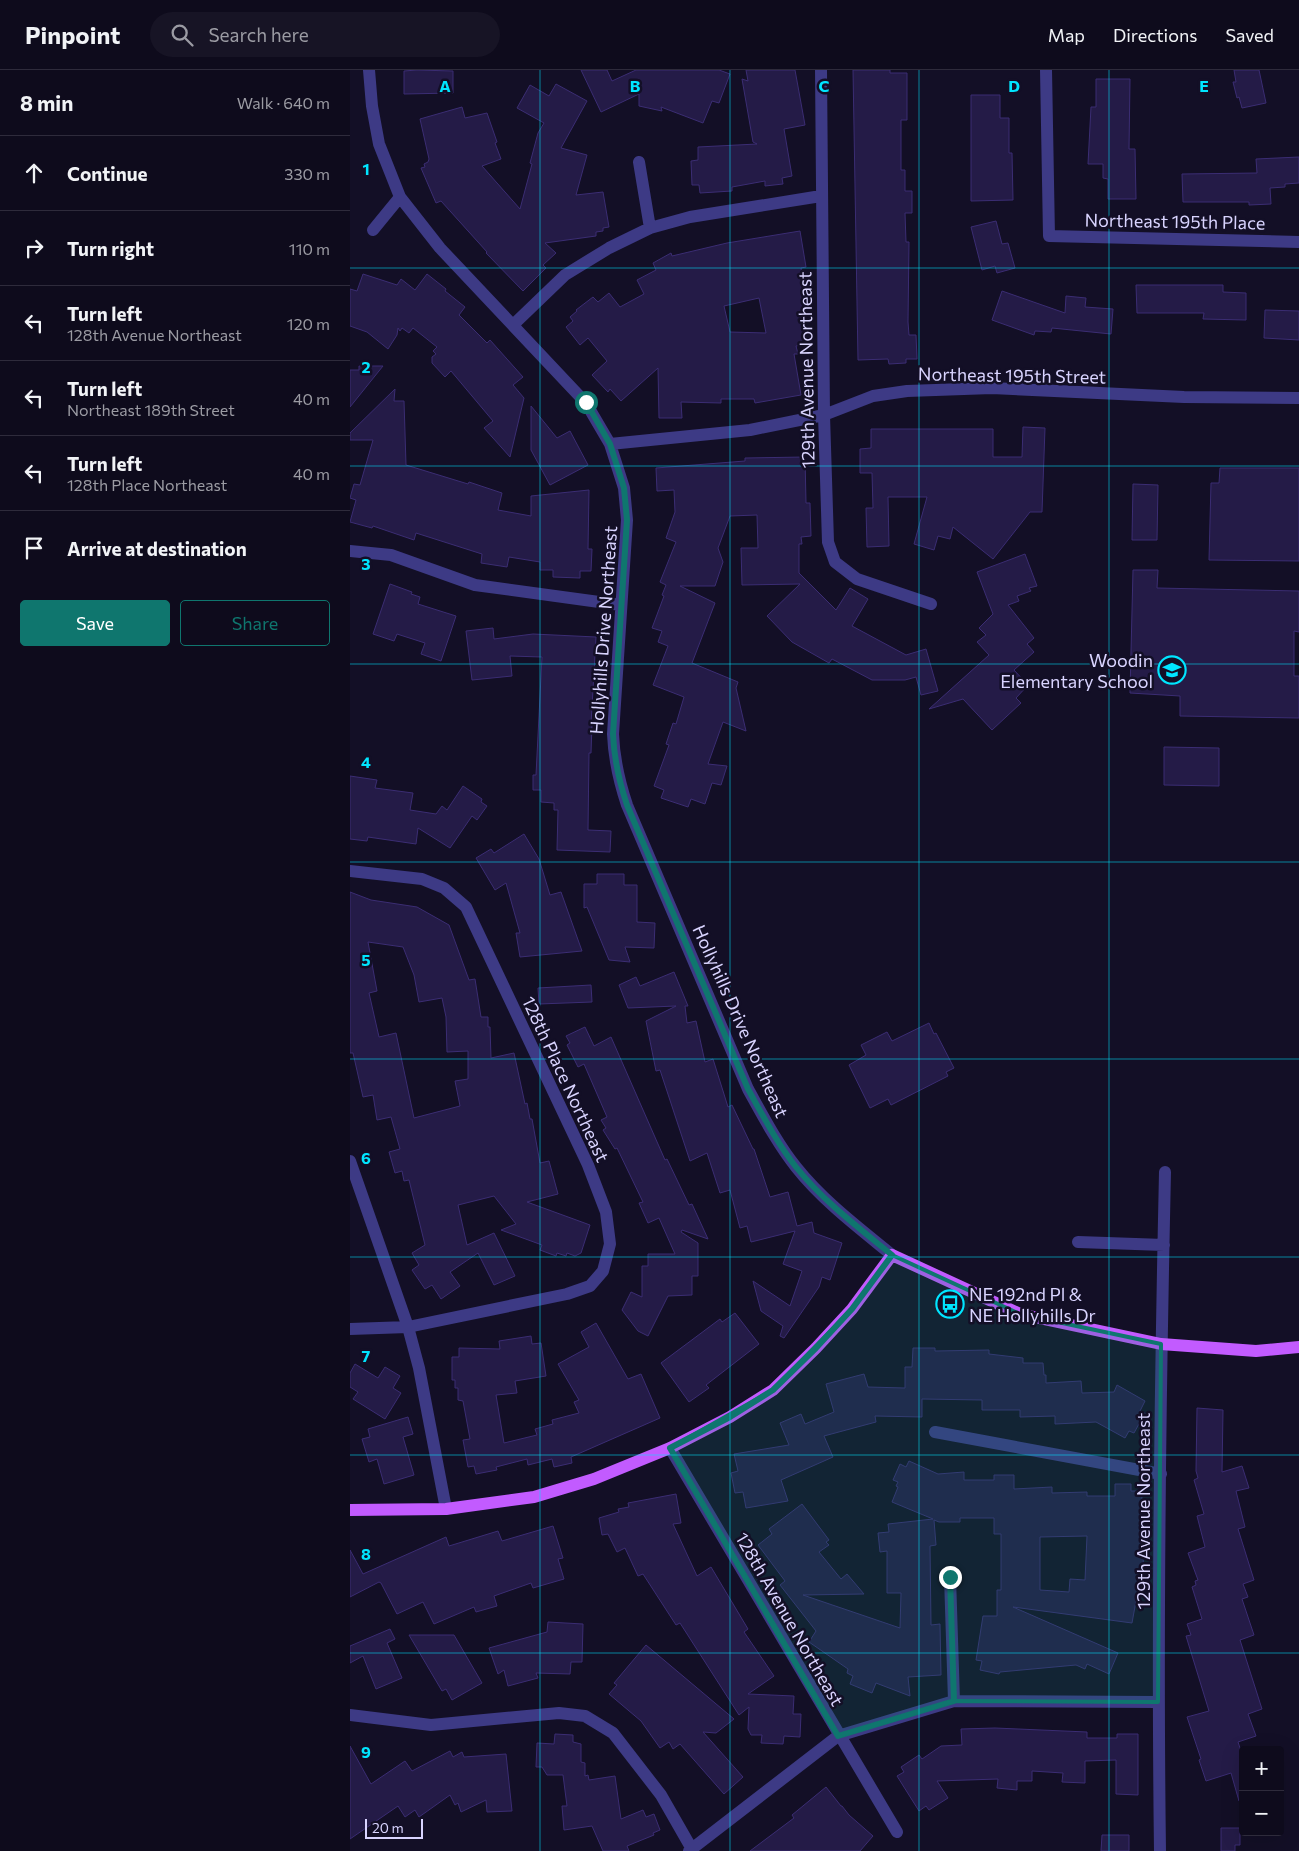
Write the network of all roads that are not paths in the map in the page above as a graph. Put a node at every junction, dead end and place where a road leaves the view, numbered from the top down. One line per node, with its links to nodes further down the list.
1 (370, 70): 6 (street, Hollyhills Drive Northeast)
2 (821, 70): 5 (street, 129th Avenue Northeast)
3 (1046, 70): 9 (street, Northeast 195th Place)
4 (639, 162): 7 (street)
5 (821, 196): 7 (street); 12 (street, 129th Avenue Northeast)
6 (400, 197): 8 (street); 10 (street, Hollyhills Drive Northeast)
7 (650, 228): 10 (street)
8 (373, 230)
9 (1299, 242)
10 (513, 325): 13 (street, Hollyhills Drive Northeast)
11 (1299, 398): 12 (street, Northeast 195th Street)
12 (824, 415): 13 (street, Northeast 195th Street); 15 (street, 129th Avenue Northeast)
13 (610, 444): 16 (street, Hollyhills Drive Northeast)
14 (350, 552): 16 (street)
15 (931, 604)
16 (621, 605): 22 (street, Hollyhills Drive Northeast)
17 (350, 871): 23 (street, 128th Place Northeast)
18 (350, 1161): 23 (street)
19 (1165, 1172): 21 (street, 129th Avenue Northeast)
20 (1078, 1242): 21 (street)
21 (1164, 1245): 25 (street, 129th Avenue Northeast)
22 (892, 1255): 25 (main road); 28 (main road)
23 (408, 1327): 24 (street); 30 (street)
24 (350, 1329)
25 (1161, 1344): 26 (main road); 29 (street, 129th Avenue Northeast)
26 (1299, 1347)
27 (936, 1432): 29 (street)
28 (670, 1448): 30 (main road); 36 (street, 128th Avenue Northeast)
29 (1161, 1474): 34 (street, 129th Avenue Northeast)
30 (446, 1509): 31 (main road)
31 (350, 1510)
32 (950, 1577): 33 (street)
33 (954, 1701): 34 (street); 36 (street)
34 (1158, 1702): 39 (street, 129th Avenue Northeast)
35 (350, 1715): 38 (street)
36 (838, 1736): 37 (street, 128th Avenue Northeast); 38 (street)
37 (897, 1832)
38 (692, 1850)
39 (1160, 1851)

